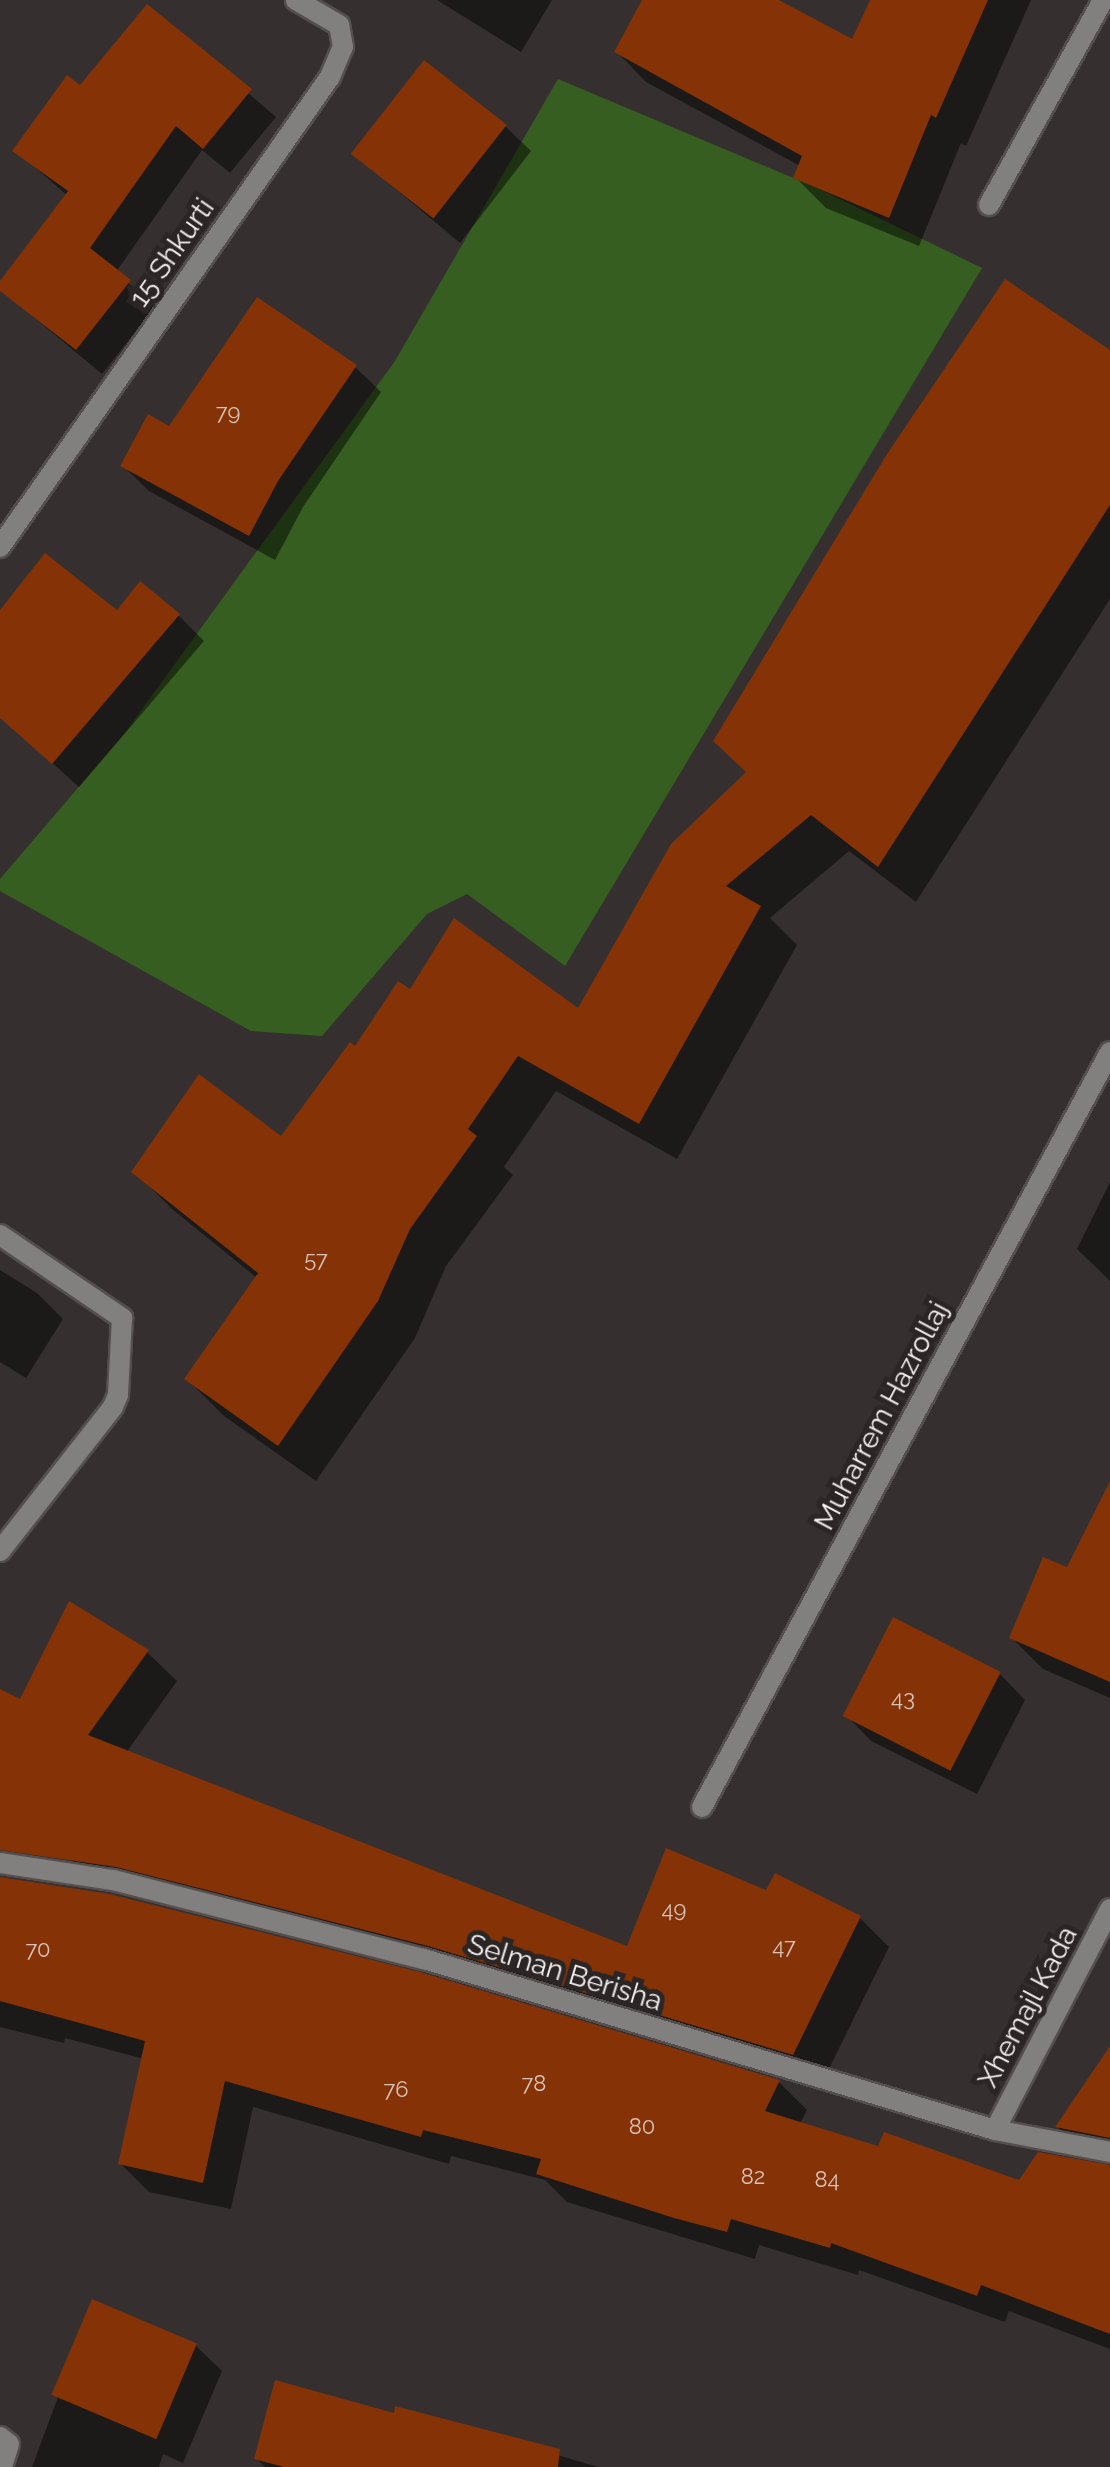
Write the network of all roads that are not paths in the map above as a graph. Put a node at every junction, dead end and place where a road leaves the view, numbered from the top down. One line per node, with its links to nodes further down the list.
1 (296, 0): 4 (street, 15 Shkurti)
2 (1103, 0): 3 (street)
3 (989, 205)
4 (0, 547)
5 (1110, 1052): 8 (street, Muharrem Hazrollaj)
6 (0, 1234): 7 (street)
7 (0, 1551)
8 (702, 1807)
9 (0, 1863): 11 (street, Selman Berisha)
10 (1110, 1910): 11 (street, Xhemajl Kada)
11 (995, 2130): 12 (street, Selman Berisha)
12 (1110, 2152)
13 (0, 2437): 14 (street)
14 (2, 2467)

